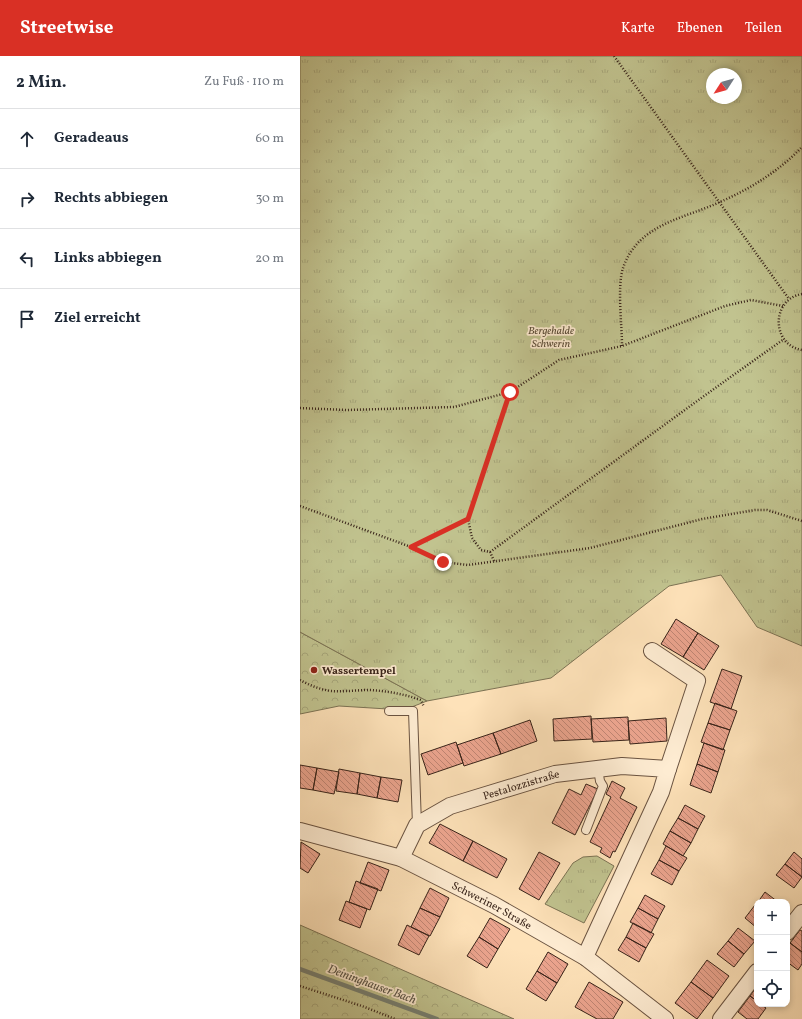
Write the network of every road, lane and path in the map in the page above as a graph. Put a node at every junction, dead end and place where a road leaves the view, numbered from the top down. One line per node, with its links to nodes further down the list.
1 (614, 56): 3 (path)
2 (802, 146): 3 (path)
3 (720, 202): 5 (path); 8 (path)
4 (802, 294): 5 (path)
5 (789, 299): 6 (path)
6 (783, 306): 7 (path); 8 (path)
7 (784, 339): 9 (path); 16 (path)
8 (622, 346): 10 (path)
9 (802, 350)
10 (510, 392): 11 (path); 13 (path)
11 (300, 408)
12 (300, 506): 15 (path)
13 (468, 519): 15 (path); 16 (path)
14 (802, 521): 17 (path)
15 (411, 547): 17 (path)
16 (490, 552): 17 (path)
17 (494, 560)
18 (652, 651): 22 (street)
19 (300, 680): 21 (path)
20 (389, 711): 21 (lane)
21 (414, 718): 24 (lane)
22 (668, 769): 23 (street, Pestalozzistraße); 30 (street)
23 (598, 770): 24 (street, Pestalozzistraße); 25 (lane)
24 (417, 824): 27 (street)
25 (586, 830)
26 (300, 831): 27 (street, Schweriner Straße)
27 (401, 858): 30 (street, Schweriner Straße)
28 (802, 913): 29 (street)
29 (790, 928)
30 (585, 957): 34 (street, Schweriner Straße)
31 (754, 976): 35 (street)
32 (300, 986): 33 (path)
33 (395, 1019)
34 (665, 1019)
35 (721, 1019)

